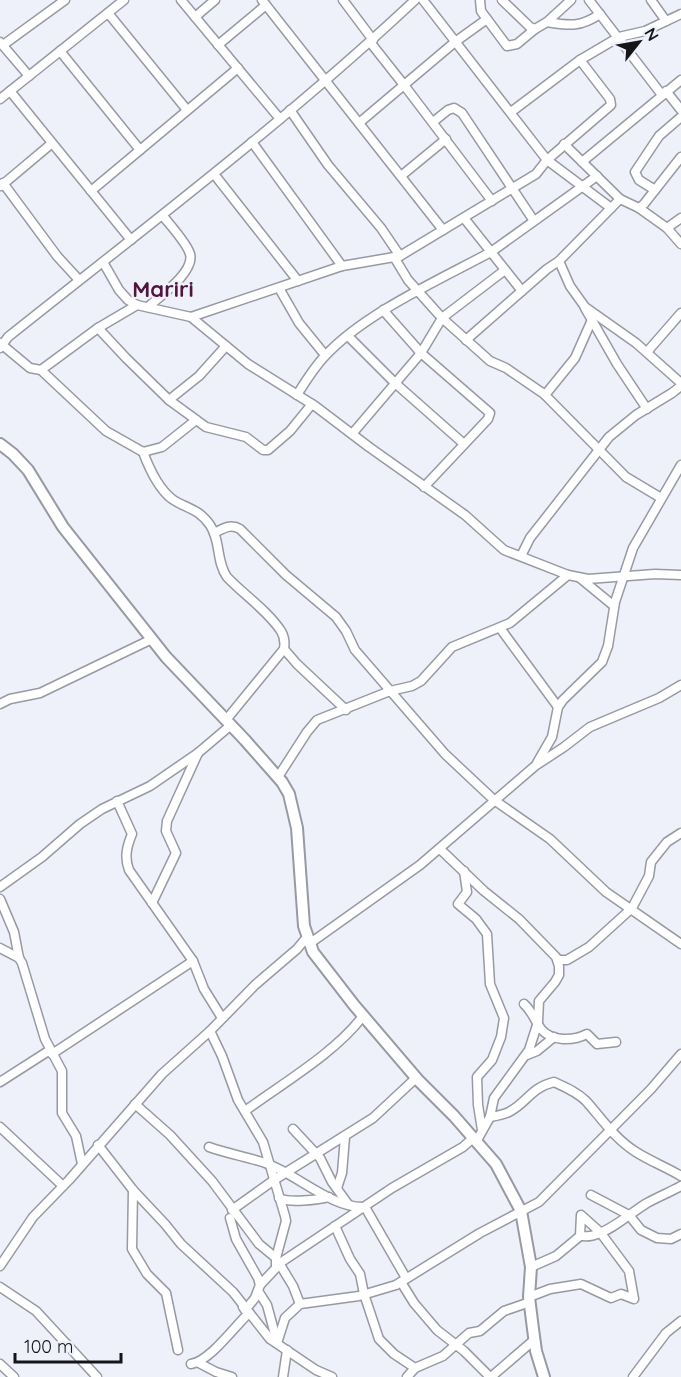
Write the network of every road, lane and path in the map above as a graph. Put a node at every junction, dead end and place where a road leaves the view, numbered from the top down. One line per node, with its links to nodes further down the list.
1 (65, 0): 26 (street)
2 (124, 0): 15 (street)
3 (182, 0): 18 (street)
4 (215, 0): 18 (street)
5 (343, 0): 24 (street)
6 (415, 0): 24 (street)
7 (423, 0): 25 (street)
8 (480, 0): 19 (street)
9 (502, 0): 22 (street)
10 (571, 0): 14 (street)
11 (589, 0): 16 (street)
12 (651, 0): 21 (street)
13 (264, 3): 27 (street); 32 (street)
14 (561, 3): 20 (street)
15 (108, 13): 28 (street); 38 (street)
16 (600, 14): 20 (street); 23 (street)
17 (681, 14): 21 (street)
18 (195, 17): 27 (street)
19 (487, 19): 22 (street); 25 (street)
20 (547, 21): 22 (street)
21 (666, 21): 23 (street)
22 (535, 29)
23 (619, 37): 29 (street); 36 (street)
24 (371, 41): 32 (street); 34 (street)
25 (455, 42): 34 (street); 41 (street)
26 (1, 43): 31 (street)
27 (218, 45): 30 (street)
28 (60, 51): 31 (street); 50 (street)
29 (580, 60): 41 (street); 49 (street)
30 (237, 68): 38 (street); 43 (street)
31 (29, 76): 35 (street)
32 (326, 80): 39 (street); 45 (street)
33 (681, 80): 36 (street)
34 (404, 85): 44 (street); 45 (street)
35 (10, 91): 37 (street); 48 (street)
36 (664, 93): 40 (street); 53 (street)
37 (0, 99)
38 (187, 110): 50 (street)
39 (290, 110): 43 (street); 76 (street)
40 (681, 110)
41 (511, 112): 52 (street)
42 (681, 117): 61 (street)
43 (280, 119): 47 (street)
44 (433, 122): 46 (street); 60 (street)
45 (359, 123): 56 (street)
46 (446, 139): 56 (street); 64 (street)
47 (252, 142): 55 (street); 79 (street)
48 (51, 144): 58 (street); 62 (street)
49 (564, 144): 52 (street); 53 (street)
50 (141, 150): 62 (street)
51 (681, 157): 54 (street)
52 (547, 160): 59 (street); 60 (street)
53 (582, 162): 57 (street)
54 (678, 167): 61 (street)
55 (214, 174): 67 (street); 82 (street)
56 (401, 176): 72 (street)
57 (597, 176): 59 (street); 63 (street)
58 (2, 185): 81 (street)
59 (584, 187): 65 (street); 70 (street)
60 (513, 188): 64 (street); 70 (street)
61 (655, 190): 66 (street)
62 (91, 191): 73 (street)
63 (620, 199): 65 (street); 66 (street)
64 (492, 201): 68 (street)
65 (611, 208): 77 (street)
66 (639, 208): 71 (street)
67 (163, 216): 73 (street); 87 (street)
68 (464, 218): 72 (street); 75 (street)
69 (681, 218): 71 (street)
70 (534, 222): 75 (street)
71 (667, 228): 74 (street)
72 (443, 230): 76 (street)
73 (131, 240): 78 (street)
74 (681, 244)
75 (491, 252): 80 (street); 85 (street)
76 (397, 257): 79 (street); 85 (street)
77 (560, 261): 84 (street); 88 (street)
78 (103, 262): 81 (street); 86 (street)
79 (342, 267): 82 (street)
80 (505, 270): 84 (street); 92 (street)
81 (79, 280): 97 (street)
82 (298, 281): 83 (street)
83 (279, 288): 91 (street); 101 (street)
84 (522, 291): 96 (street)
85 (419, 292): 89 (street); 92 (street)
86 (137, 305): 87 (street); 94 (street)
87 (148, 307): 91 (street)
88 (585, 307): 93 (street); 99 (street)
89 (383, 310): 95 (street); 100 (street)
90 (681, 313): 99 (street)
91 (191, 317): 98 (street)
92 (442, 318): 96 (street); 100 (street)
93 (591, 322): 106 (street); 109 (street)
94 (98, 328): 102 (street); 107 (street)
95 (348, 336): 101 (street); 103 (street)
96 (466, 340): 106 (street)
97 (1, 346): 102 (street)
98 (226, 346): 105 (street); 107 (street)
99 (647, 352): 104 (street)
100 (421, 353): 103 (street); 113 (street)
101 (325, 356): 105 (street)
102 (41, 370): 115 (street)
103 (395, 383): 111 (street); 113 (street)
104 (681, 384): 109 (street)
105 (297, 395): 108 (street)
106 (545, 395): 114 (street)
107 (169, 400): 110 (street)
108 (312, 404): 110 (street); 111 (street)
109 (647, 409): 114 (street)
110 (196, 420): 115 (street)
111 (352, 434): 117 (street)
112 (0, 444): 127 (street)
113 (464, 444): 117 (street)
114 (600, 449): 118 (street); 120 (street)
115 (143, 452): 119 (street)
116 (681, 465): 118 (street)
117 (424, 488): 120 (street)
118 (661, 498): 123 (street)
119 (214, 533): 128 (street); 130 (street)
120 (520, 556): 121 (street)
121 (568, 574): 124 (street); 126 (street)
122 (681, 575): 123 (street)
123 (624, 577): 124 (street); 125 (street)
124 (580, 578): 125 (street)
125 (614, 606): 132 (street)
126 (500, 628): 130 (street); 132 (street)
127 (152, 639): 131 (street); 134 (street)
128 (284, 649): 133 (street); 134 (street)
129 (681, 685): 136 (street)
130 (390, 691): 133 (street); 138 (street)
131 (0, 704)
132 (558, 707): 136 (street)
133 (346, 710): 137 (street)
134 (229, 723): 135 (street); 137 (street)
135 (198, 753): 139 (street); 145 (street)
136 (535, 766): 138 (street)
137 (278, 777): 147 (street)
138 (494, 800): 141 (street); 146 (street)
139 (117, 801): 143 (street); 145 (street)
140 (681, 833): 146 (street)
141 (440, 849): 142 (street); 147 (street)
142 (464, 872): 151 (street); 172 (street)
143 (0, 887)
144 (0, 899): 150 (street)
145 (152, 903): 152 (street)
146 (632, 908): 148 (street); 151 (street)
147 (308, 940): 154 (street); 155 (street)
148 (681, 944)
149 (0, 948): 150 (street)
150 (19, 958): 160 (street)
151 (558, 960): 156 (street)
152 (193, 961): 155 (street); 160 (street)
153 (524, 1004): 156 (street)
154 (363, 1016): 164 (street); 167 (street)
155 (222, 1018): 157 (street)
156 (538, 1022): 158 (street); 161 (street)
157 (210, 1031): 166 (street); 167 (street)
158 (554, 1037): 159 (street); 161 (street)
159 (616, 1042)
160 (51, 1052): 165 (street); 178 (street)
161 (526, 1054): 168 (street)
162 (681, 1054): 163 (street)
163 (678, 1064): 171 (street)
164 (416, 1078): 173 (street); 174 (street)
165 (0, 1083)
166 (135, 1104): 175 (street); 193 (street)
167 (245, 1111): 179 (street)
168 (490, 1118): 171 (street); 172 (street)
169 (0, 1127): 183 (street)
170 (293, 1129): 177 (street)
171 (610, 1130): 181 (street); 192 (street)
172 (482, 1131): 174 (street)
173 (345, 1137): 177 (street); 185 (street)
174 (474, 1140): 191 (street); 192 (street)
175 (98, 1145): 178 (street); 186 (street)
176 (209, 1147): 179 (street)
177 (317, 1155): 180 (street); 185 (street)
178 (82, 1164): 183 (street)
179 (270, 1166): 180 (street); 182 (street)
180 (286, 1173): 182 (street); 188 (street)
181 (681, 1176)
182 (274, 1180): 189 (street); 193 (street)
183 (63, 1186): 200 (street)
184 (681, 1186): 194 (street)
185 (337, 1188): 190 (street)
186 (133, 1190): 208 (street); 213 (street)
187 (591, 1195): 194 (street)
188 (330, 1197): 189 (street); 190 (street)
189 (279, 1198): 199 (street)
190 (348, 1204): 191 (street)
191 (365, 1207): 195 (street); 202 (street)
192 (521, 1211): 201 (street); 202 (street)
193 (231, 1214): 199 (street); 204 (street)
194 (629, 1215): 196 (street); 197 (street)
195 (335, 1226): 199 (street); 205 (street)
196 (600, 1232): 198 (street); 198 (street); 206 (street)
197 (681, 1234)
198 (580, 1236): 201 (street)
199 (277, 1263): 204 (street); 207 (street)
200 (0, 1266)
201 (531, 1267): 206 (street)
202 (404, 1280): 205 (street); 212 (street)
203 (0, 1287): 219 (street)
204 (259, 1288): 208 (street); 211 (street)
205 (364, 1294): 207 (street); 216 (street)
206 (530, 1300): 210 (street); 212 (street)
207 (300, 1304): 211 (street)
208 (245, 1309): 211 (street); 220 (street)
209 (681, 1321): 226 (street)
210 (534, 1340): 224 (street); 225 (street)
211 (277, 1343): 214 (street)
212 (456, 1345): 216 (street); 224 (street)
213 (178, 1350)
214 (287, 1350): 217 (street); 221 (street)
215 (0, 1364): 218 (street)
216 (415, 1368): 223 (street)
217 (324, 1375): 222 (street)
218 (15, 1377)
219 (97, 1377)
220 (232, 1377)
221 (283, 1377)
222 (332, 1377)
223 (407, 1377)
224 (490, 1377)
225 (544, 1377)
226 (633, 1377)

